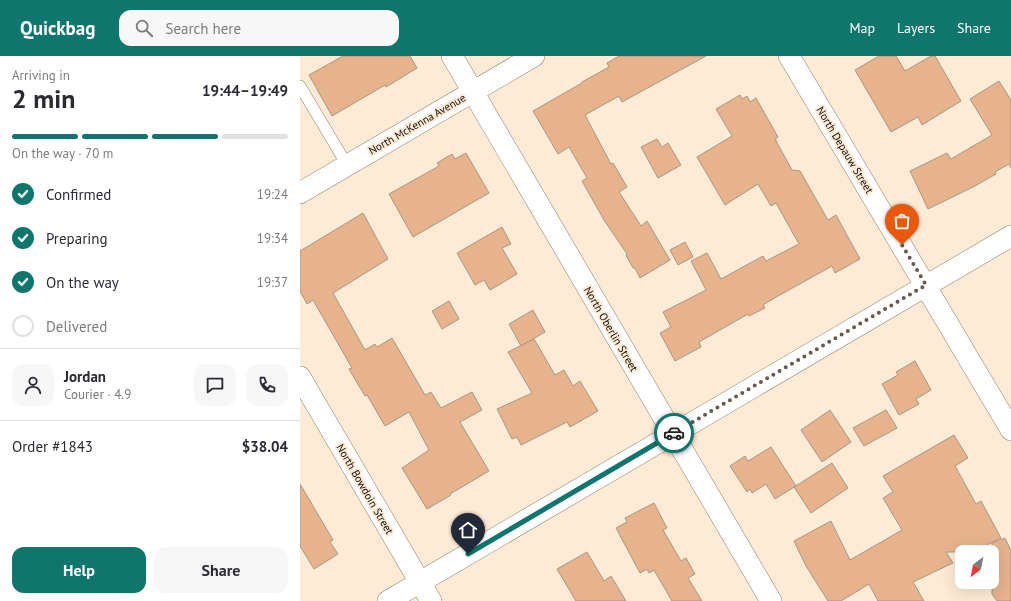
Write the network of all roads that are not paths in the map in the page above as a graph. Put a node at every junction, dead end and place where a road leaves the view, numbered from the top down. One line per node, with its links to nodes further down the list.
1 (452, 56): 5 (street, North Oberlin Street)
2 (534, 56): 5 (street, North McKenna Avenue)
3 (789, 56): 9 (street, North Depauw Street)
4 (300, 86): 6 (lane)
5 (473, 92): 6 (street, North McKenna Avenue); 12 (street, North Oberlin Street)
6 (347, 165): 7 (street, North McKenna Avenue)
7 (300, 193)
8 (1011, 236): 9 (street)
9 (926, 285): 11 (street, North Depauw Street); 12 (street)
10 (300, 377): 13 (street, North Bowdoin Street)
11 (1011, 430)
12 (672, 434): 13 (street); 16 (street, North Oberlin Street)
13 (420, 582): 14 (street); 15 (street, North Bowdoin Street)
14 (388, 601)
15 (431, 601)
16 (771, 601)

